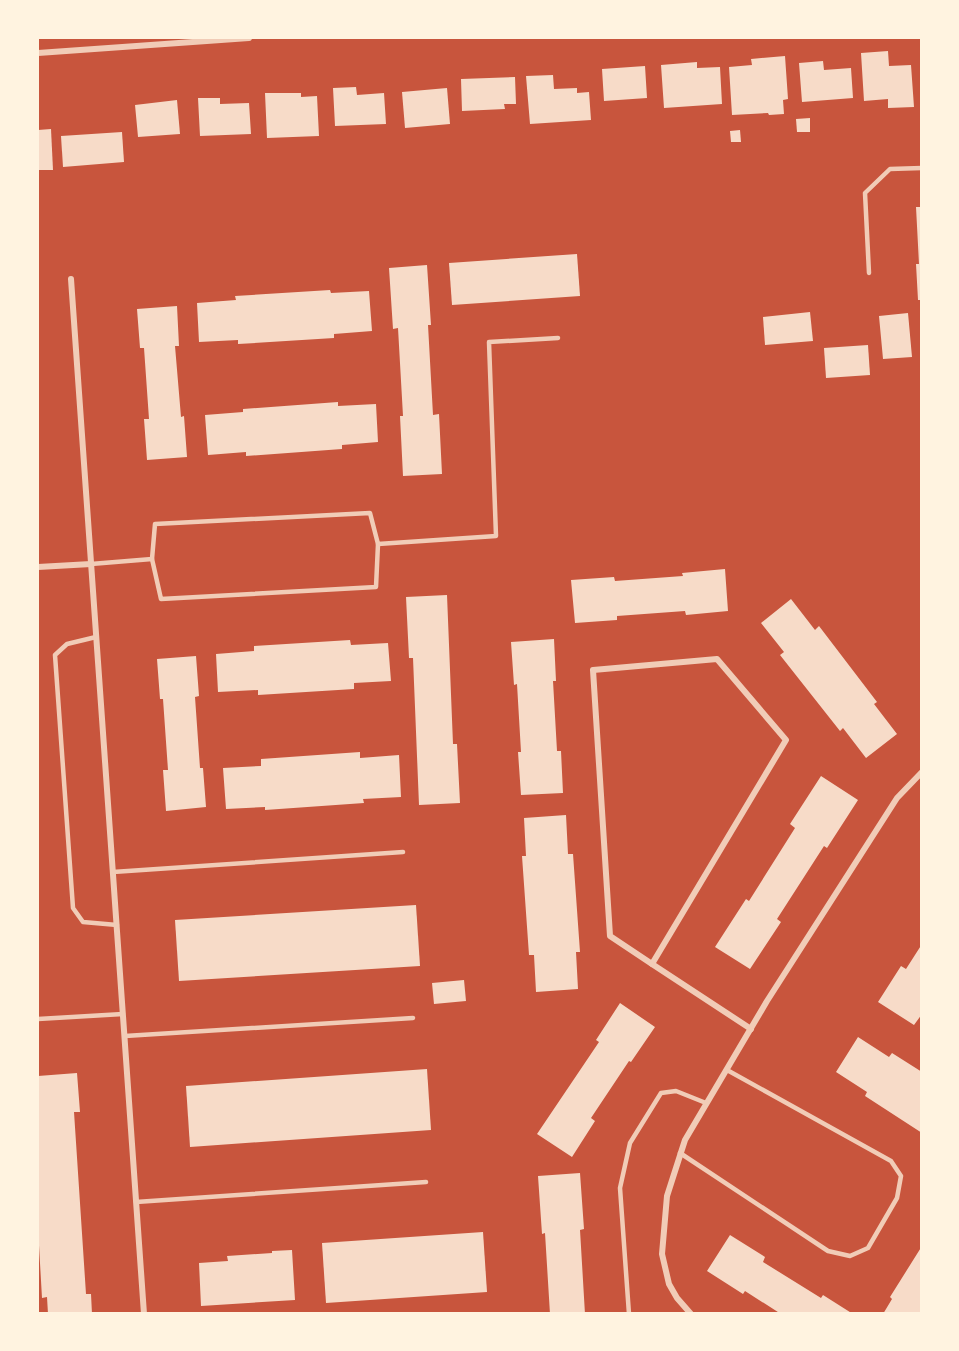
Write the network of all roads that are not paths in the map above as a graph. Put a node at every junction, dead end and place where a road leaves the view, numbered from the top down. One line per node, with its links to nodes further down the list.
1 (249, 38): 2 (street)
2 (38, 53)
3 (921, 168): 4 (lane)
4 (869, 273)
5 (71, 279): 9 (street)
6 (558, 338): 7 (lane)
7 (378, 544): 8 (lane); 8 (lane)
8 (152, 560): 9 (lane)
9 (91, 564): 10 (street); 11 (street)
10 (38, 567)
11 (96, 637): 14 (street); 15 (lane)
12 (921, 772): 20 (street)
13 (403, 852): 14 (lane)
14 (113, 872): 15 (street)
15 (117, 925): 17 (street)
16 (652, 964): 16 (street); 20 (street)
17 (123, 1014): 19 (lane); 21 (street)
18 (413, 1018): 21 (lane)
19 (38, 1019)
20 (751, 1029): 22 (street)
21 (124, 1036): 26 (street)
22 (727, 1070): 23 (street); 24 (lane)
23 (706, 1103): 24 (street); 28 (lane)
24 (680, 1153): 29 (street)
25 (426, 1182): 26 (lane)
26 (136, 1202): 27 (street)
27 (144, 1314)
28 (629, 1314)
29 (691, 1314)

